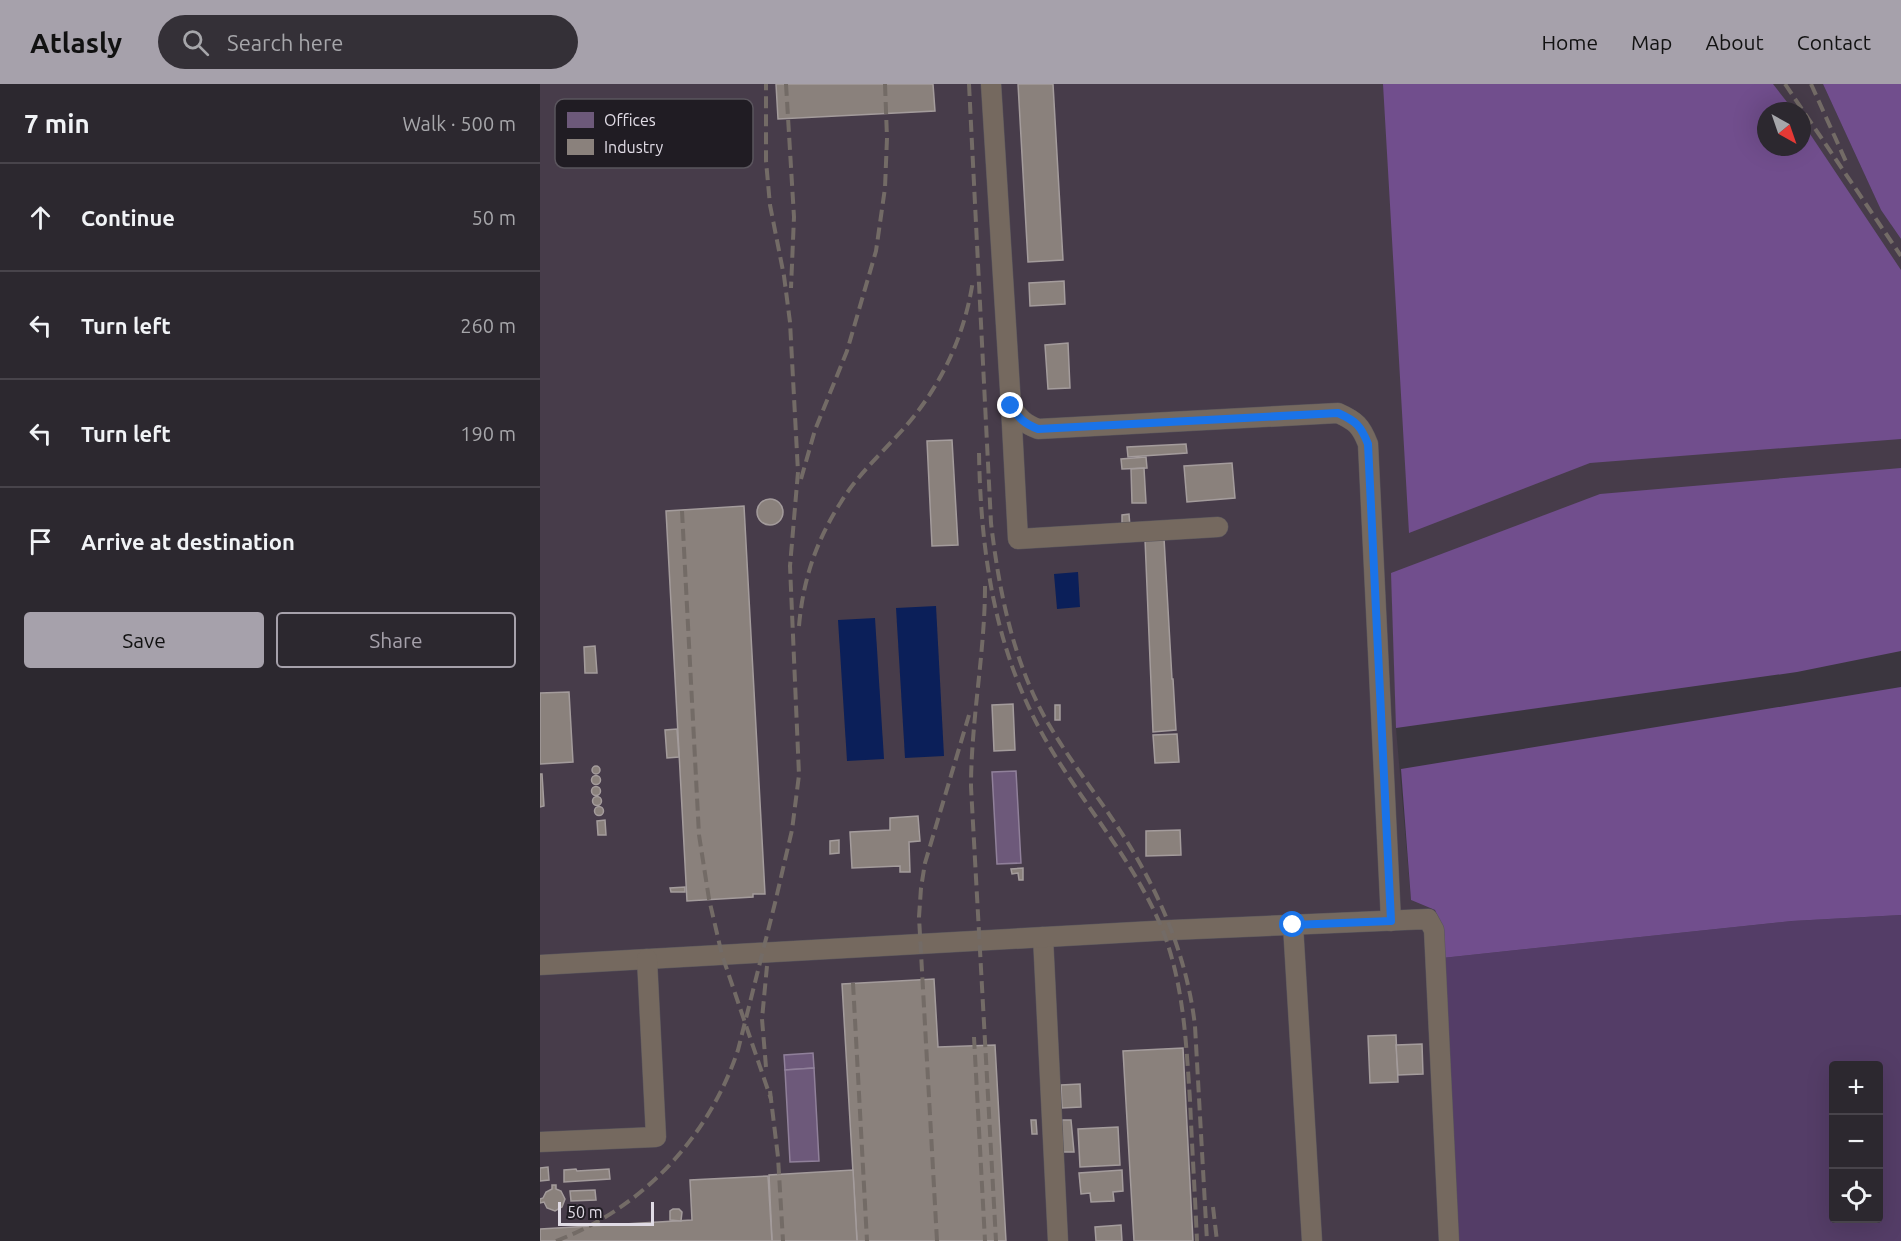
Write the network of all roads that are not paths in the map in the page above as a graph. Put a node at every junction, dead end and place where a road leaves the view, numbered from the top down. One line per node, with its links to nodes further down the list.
1 (991, 84): 2 (lane)
2 (1011, 406): 3 (lane); 4 (lane)
3 (1218, 527)
4 (1391, 921): 5 (lane); 12 (lane)
5 (1293, 925): 6 (lane); 11 (lane)
6 (1043, 937): 7 (lane); 10 (lane)
7 (646, 959): 8 (lane); 9 (lane)
8 (540, 965)
9 (540, 1142)
10 (1058, 1241)
11 (1312, 1241)
12 (1449, 1241)

